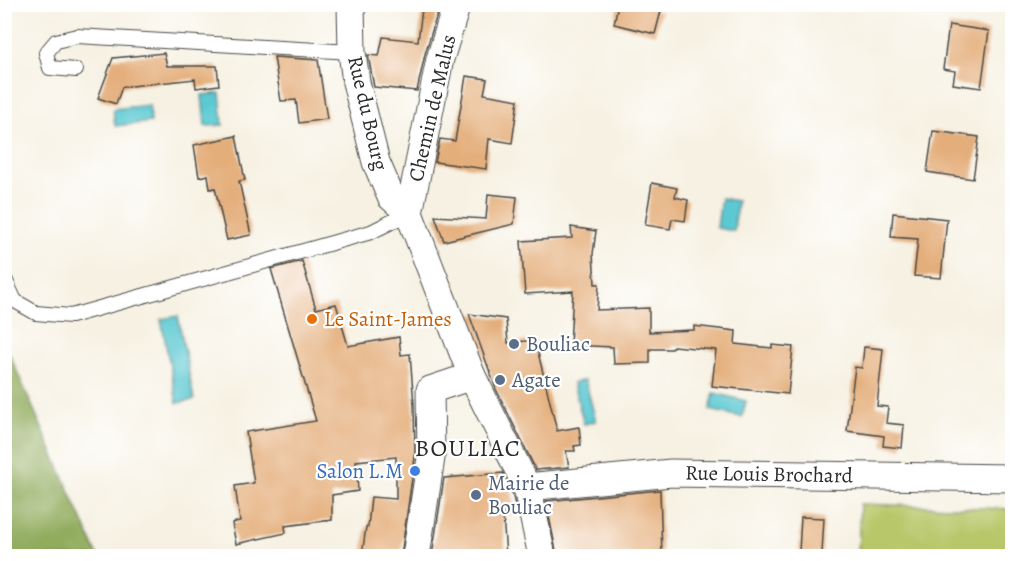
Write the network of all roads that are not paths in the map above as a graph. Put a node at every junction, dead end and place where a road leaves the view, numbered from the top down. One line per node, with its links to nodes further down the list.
1 (351, 4): 3 (street, Rue du Bourg)
2 (457, 4): 5 (street, Chemin de Malus)
3 (352, 52): 4 (lane); 5 (street, Rue du Bourg)
4 (76, 70)
5 (409, 213): 6 (lane); 7 (street)
6 (4, 277)
7 (472, 376): 9 (street); 10 (street)
8 (1012, 478): 9 (street, Rue Louis Brochard)
9 (526, 487): 11 (street)
10 (416, 556)
11 (543, 556)

